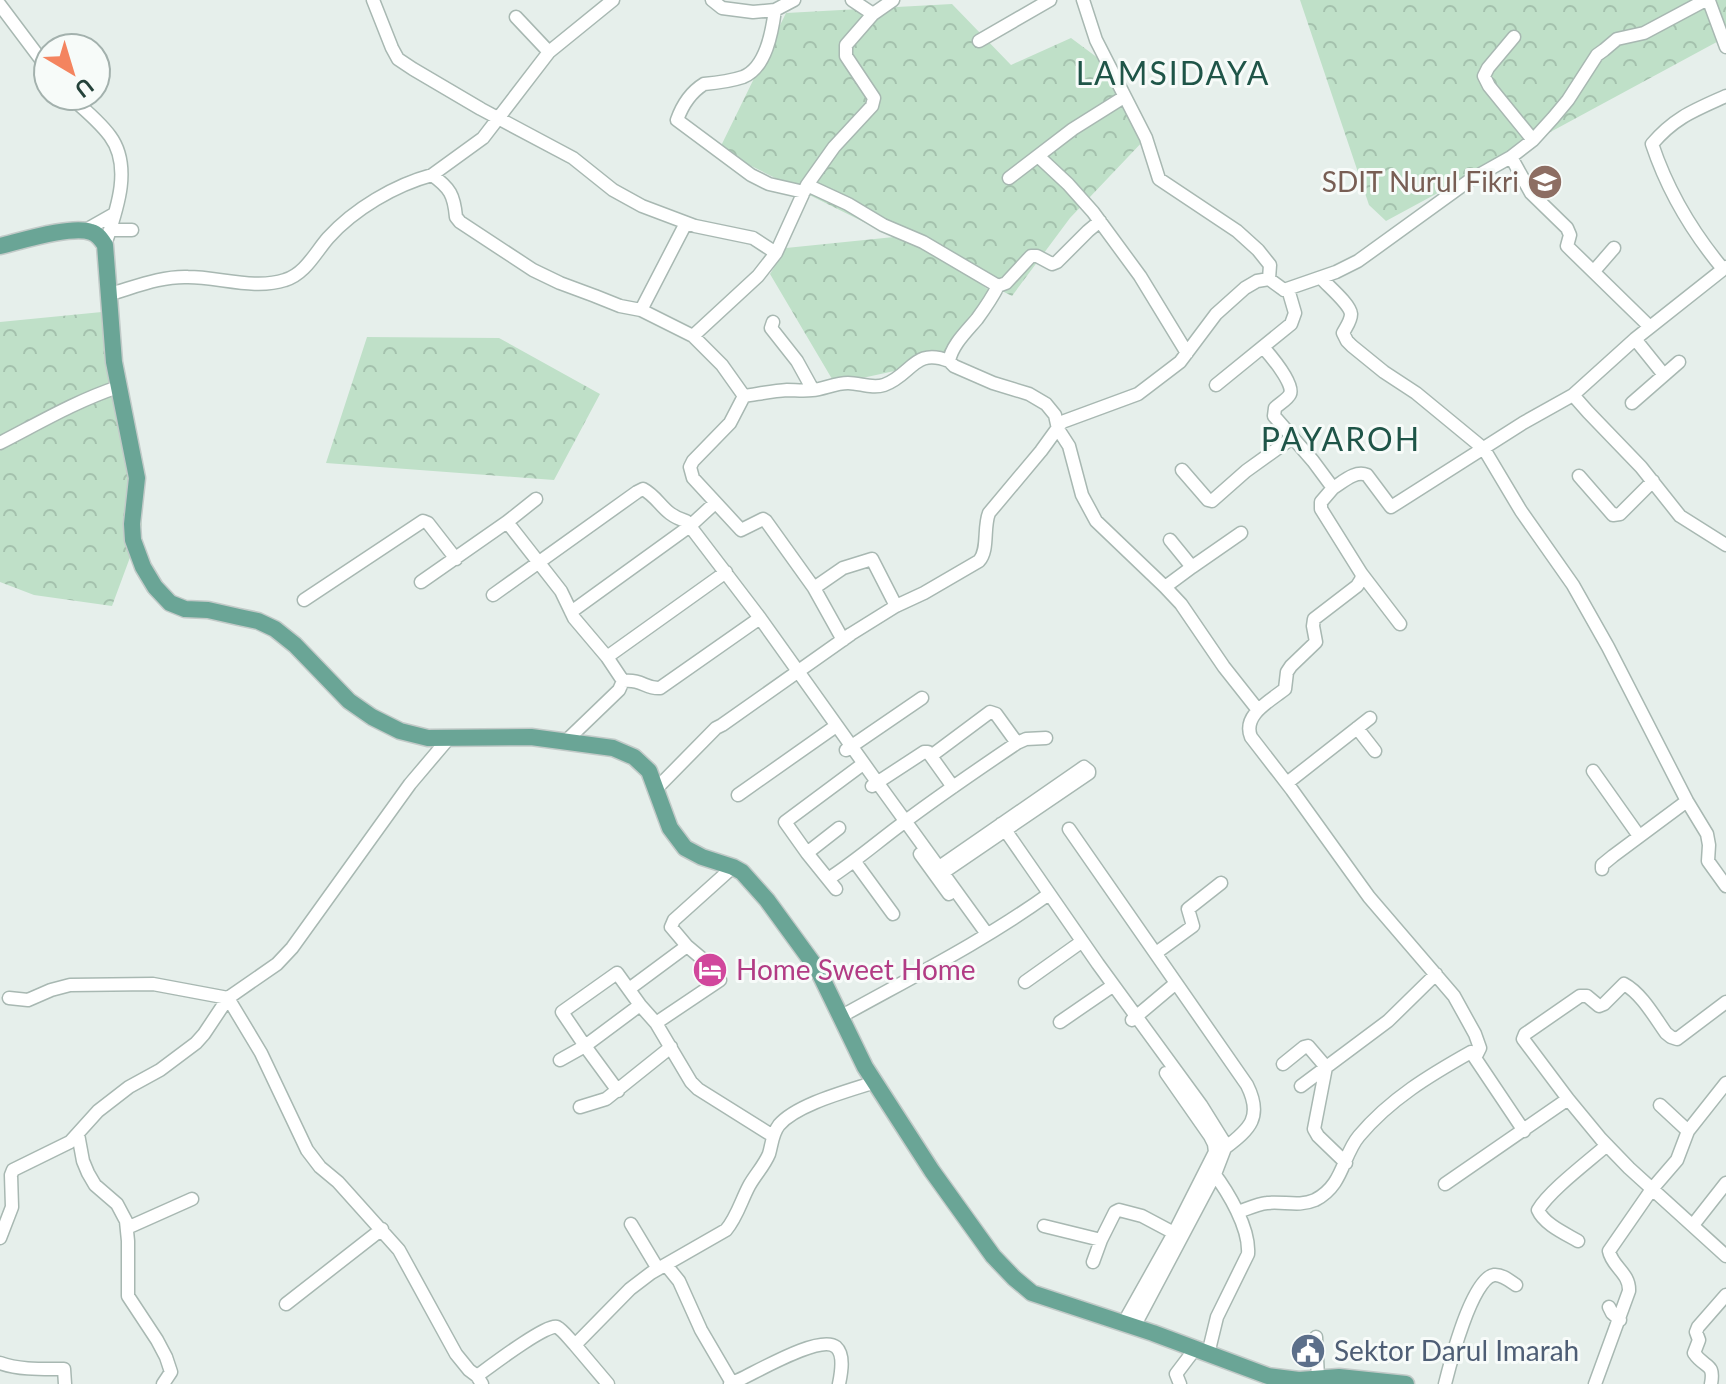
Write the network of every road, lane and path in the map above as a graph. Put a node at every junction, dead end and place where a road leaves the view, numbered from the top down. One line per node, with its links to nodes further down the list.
1 (373, 0): 21 (street)
2 (613, 0): 17 (street)
3 (712, 0): 10 (street)
4 (794, 0): 10 (street)
5 (852, 0): 11 (street)
6 (893, 0): 11 (street)
7 (1050, 0): 14 (street)
8 (1083, 0): 19 (street)
9 (0, 5): 16 (street)
10 (775, 10): 27 (street)
11 (873, 14): 27 (street)
12 (516, 17): 17 (street)
13 (1514, 37): 22 (street)
14 (979, 41)
15 (1726, 47): 22 (street)
16 (32, 48)
17 (549, 52): 21 (street)
18 (1726, 96): 37 (street)
19 (1124, 97): 23 (street); 40 (street)
20 (85, 112): 28 (street)
21 (499, 118): 25 (street); 30 (street)
22 (1533, 140): 24 (street)
23 (1038, 156): 26 (street); 29 (street)
24 (1511, 157): 38 (street); 39 (street)
25 (432, 175): 43 (street); 44 (street)
26 (1009, 178)
27 (806, 188): 36 (street); 41 (street)
28 (114, 214): 32 (street); 33 (street)
29 (1100, 221): 41 (street); 50 (street)
30 (686, 223): 36 (street); 44 (street)
31 (132, 230): 33 (street)
32 (84, 231): 33 (main road); 34 (main road)
33 (108, 238): 43 (main road)
34 (0, 246)
35 (1614, 248): 38 (street)
36 (776, 253): 47 (street)
37 (1724, 268): 46 (street)
38 (1594, 271): 46 (street)
39 (1321, 278): 42 (street); 63 (street)
40 (1269, 279): 42 (street); 50 (street)
41 (998, 286): 51 (street)
42 (1284, 290): 49 (street)
43 (110, 294): 55 (main road)
44 (641, 310): 47 (street)
45 (773, 322): 56 (street)
46 (1650, 327): 48 (street)
47 (693, 336): 58 (street)
48 (1635, 339): 53 (street); 57 (street)
49 (1263, 347): 54 (street); 61 (street)
50 (1187, 353): 60 (street)
51 (949, 361): 56 (street); 60 (street)
52 (1679, 362): 53 (street)
53 (1664, 375): 59 (street)
54 (1216, 385)
55 (118, 387): 62 (street); 98 (main road)
56 (813, 390): 58 (street)
57 (1573, 395): 63 (street); 66 (street)
58 (744, 396): 69 (street)
59 (1632, 403)
60 (1058, 429): 81 (street); 85 (street)
61 (1292, 438): 64 (street); 67 (street)
62 (0, 443)
63 (1484, 449): 67 (street); 112 (street)
64 (1182, 470)
65 (1579, 476): 66 (street)
66 (1653, 481): 74 (street)
67 (1333, 488): 78 (street)
68 (536, 499): 70 (street)
69 (715, 503): 71 (street); 82 (street)
70 (507, 522): 75 (street); 76 (street)
71 (686, 523): 76 (street); 79 (street); 86 (street)
72 (1241, 533): 77 (street)
73 (1170, 540): 77 (street)
74 (1726, 545)
75 (456, 559): 80 (street); 84 (street)
76 (539, 562): 83 (street); 86 (street)
77 (1192, 567): 81 (street)
78 (1361, 573): 88 (street); 94 (street)
79 (723, 575): 87 (street); 90 (street)
80 (421, 582)
81 (1165, 587): 94 (street)
82 (814, 588): 85 (street); 89 (street)
83 (493, 595)
84 (304, 600)
85 (896, 606): 89 (street)
86 (569, 608): 90 (street)
87 (758, 620): 91 (street); 92 (street)
88 (1400, 624)
89 (839, 642): 91 (street)
90 (607, 657): 92 (street)
91 (794, 671): 96 (street); 110 (street)
92 (623, 681): 100 (street)
93 (922, 698): 102 (street)
94 (1258, 710): 107 (street)
95 (1370, 718): 97 (street)
96 (834, 728): 102 (street); 111 (street)
97 (1357, 728): 103 (street); 107 (street)
98 (449, 738): 100 (main road); 137 (street)
99 (1046, 738): 101 (street)
100 (566, 741): 110 (main road)
101 (1017, 743): 104 (street); 109 (street)
102 (849, 748): 105 (street)
103 (1375, 751)
104 (931, 756): 108 (street); 109 (street)
105 (861, 765): 108 (street); 118 (street)
106 (1593, 771): 117 (street)
107 (1287, 783): 131 (street)
108 (874, 785): 113 (street)
109 (953, 787): 113 (street)
110 (656, 789): 120 (main road)
111 (738, 795)
112 (1687, 801): 117 (street); 124 (street)
113 (903, 823): 119 (street); 122 (street)
114 (839, 828): 118 (street)
115 (1000, 829): 115 (street); 122 (street); 125 (street)
116 (1069, 829): 130 (street)
117 (1639, 836): 121 (street)
118 (807, 853): 119 (street)
119 (855, 862): 126 (street)
120 (733, 867): 129 (street); 140 (main road)
121 (1602, 869)
122 (938, 872): 127 (street)
123 (1221, 883): 130 (street)
124 (1726, 886)
125 (1045, 893): 127 (street); 128 (street); 141 (street)
126 (893, 914)
127 (983, 932): 140 (street)
128 (1077, 945): 132 (street); 135 (street)
129 (687, 946): 134 (street); 143 (street)
130 (1156, 953): 133 (street)
131 (1436, 974): 146 (street); 149 (street)
132 (1025, 982)
133 (1176, 983): 141 (street); 162 (street)
134 (629, 989): 139 (street); 144 (street)
135 (1108, 989): 141 (street); 142 (street)
136 (9, 998): 137 (street)
137 (228, 998): 159 (street); 175 (street)
138 (1726, 1002): 154 (street)
139 (640, 1005): 143 (street); 144 (street)
140 (838, 1014): 150 (main road)
141 (1133, 1019): 162 (street); 164 (street)
142 (1060, 1022)
143 (656, 1023): 145 (street)
144 (585, 1046): 147 (street); 153 (street)
145 (671, 1047): 153 (street); 160 (street)
146 (1471, 1052): 157 (street); 163 (street)
147 (560, 1060)
148 (1283, 1064): 149 (street)
149 (1326, 1067): 152 (street); 163 (street)
150 (875, 1082): 160 (street); 188 (main road)
151 (1726, 1083): 158 (street)
152 (1301, 1086)
153 (618, 1091): 156 (street)
154 (1568, 1099): 157 (street); 161 (street)
155 (1660, 1105): 158 (street)
156 (580, 1107)
157 (1524, 1131): 167 (street)
158 (1688, 1131): 168 (street)
159 (78, 1134): 165 (street); 174 (street)
160 (773, 1136): 182 (street)
161 (1607, 1145): 168 (street); 179 (street)
162 (1225, 1148): 164 (street)
163 (1346, 1163): 170 (street)
164 (1212, 1170): 170 (street); 176 (street); 188 (street)
165 (5, 1171): 177 (street)
166 (1726, 1183): 172 (street)
167 (1445, 1184)
168 (1652, 1189): 172 (street); 187 (street)
169 (192, 1199): 174 (street)
170 (1238, 1212): 191 (street)
171 (631, 1224): 182 (street)
172 (1693, 1225): 180 (street)
173 (1044, 1226): 178 (street)
174 (127, 1228): 197 (street)
175 (382, 1229): 185 (street); 194 (street)
176 (1174, 1233): 178 (street); 188 (street)
177 (0, 1238)
178 (1101, 1240): 181 (street)
179 (1578, 1241)
180 (1726, 1256)
181 (1093, 1262)
182 (662, 1267): 190 (street); 199 (street)
183 (1516, 1285): 203 (street)
184 (1726, 1295): 205 (street)
185 (286, 1304)
186 (1609, 1307): 187 (street)
187 (1620, 1320): 204 (street)
188 (1128, 1325): 191 (main road)
189 (1316, 1337): 193 (street)
190 (575, 1345): 194 (street); 198 (street)
191 (1202, 1352): 195 (main road); 201 (street)
192 (0, 1363): 196 (street)
193 (1318, 1378): 195 (main road); 202 (main road)
194 (480, 1380)
195 (1299, 1382)
196 (65, 1384)
197 (163, 1384)
198 (608, 1384)
199 (731, 1384): 200 (street)
200 (839, 1384)
201 (1180, 1384)
202 (1406, 1384)
203 (1445, 1384)
204 (1595, 1384)
205 (1711, 1384)

